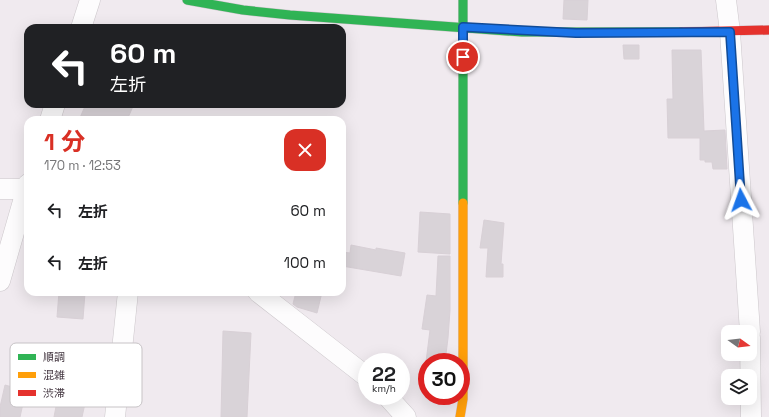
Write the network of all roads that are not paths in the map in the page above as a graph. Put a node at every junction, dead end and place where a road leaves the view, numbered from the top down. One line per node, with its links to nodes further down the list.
1 (90, 0): 5 (street)
2 (188, 0): 6 (street)
3 (463, 0): 6 (street)
4 (726, 0): 8 (street)
5 (82, 24)
6 (463, 27): 8 (street); 23 (street)
7 (769, 30): 8 (street)
8 (730, 32): 15 (street)
9 (24, 187): 10 (street)
10 (0, 189)
11 (24, 197): 12 (street)
12 (0, 281)
13 (128, 296): 16 (street)
14 (263, 296): 18 (street)
15 (750, 325)
16 (123, 343)
17 (750, 361): 24 (street)
18 (358, 371)
19 (395, 405): 22 (street)
20 (116, 407): 21 (street)
21 (115, 417)
22 (406, 417)
23 (460, 417)
24 (751, 417)

